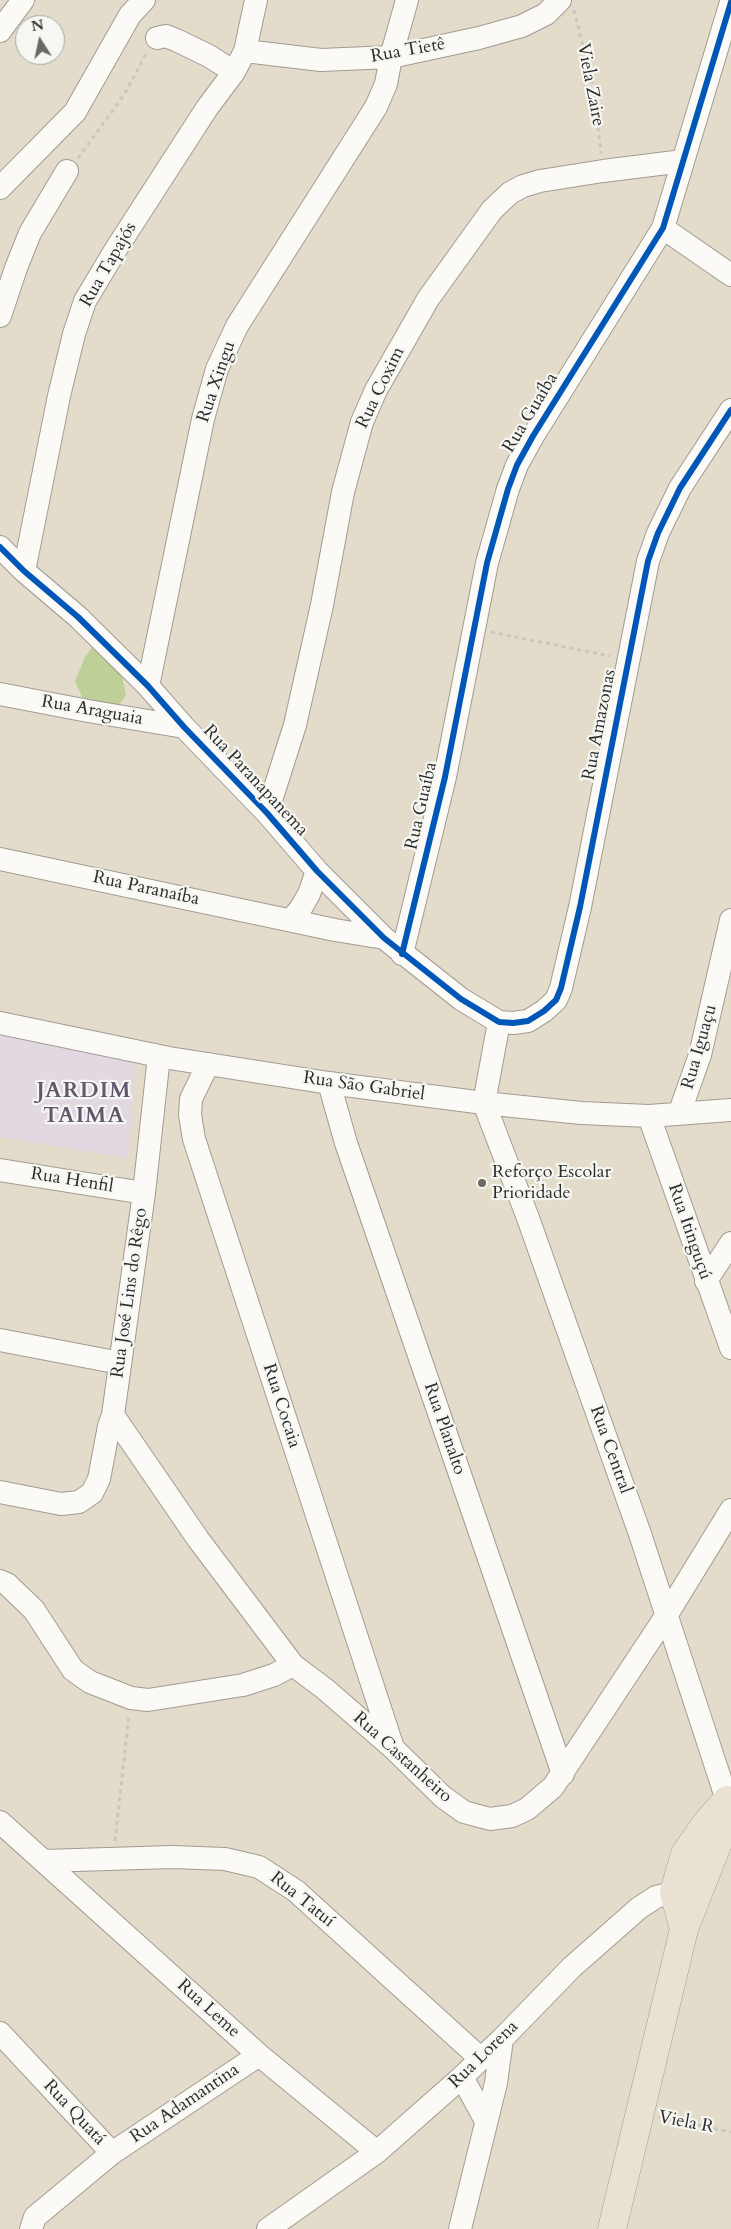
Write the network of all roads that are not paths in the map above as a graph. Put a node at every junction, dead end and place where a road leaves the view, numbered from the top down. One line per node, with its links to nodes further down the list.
1 (23, 0): 7 (street)
2 (144, 0): 14 (street)
3 (256, 0): 9 (street, Rua Tapajós)
4 (407, 0): 10 (street, Rua Xingu)
5 (731, 2): 12 (street, Rua Guaíba)
6 (567, 4): 10 (street, Rua Tietê)
7 (0, 31)
8 (157, 38): 11 (street)
9 (245, 50): 10 (street, Rua Tietê); 11 (street, Rua Tapajós)
10 (390, 56): 21 (street, Rua Xingu)
11 (234, 72): 20 (street, Rua Tapajós)
12 (683, 161): 15 (street, Rua Guaíba); 24 (street, Rua Coxim)
13 (67, 172): 17 (street)
14 (0, 188)
15 (663, 228): 16 (street); 30 (street, Rua Guaíba)
16 (731, 275)
17 (0, 316)
18 (731, 410): 31 (street, Rua Amazonas)
19 (0, 547): 20 (street, Rua Paranapanema)
20 (24, 571): 21 (street, Rua Paranapanema)
21 (148, 686): 23 (street, Rua Paranapanema)
22 (0, 694): 23 (street, Rua Araguaia)
23 (184, 727): 24 (street, Rua Paranapanema)
24 (267, 813): 26 (street, Rua Paranapanema)
25 (0, 859): 27 (street, Rua Paranaíba)
26 (316, 871): 27 (street); 29 (street, Rua Paranapanema)
27 (291, 920): 29 (street, Rua Paranaíba)
28 (731, 920): 38 (street, Rua Iguaçu)
29 (384, 938): 30 (street, Rua Paranapanema)
30 (402, 954): 31 (street, Rua Paranapanema)
31 (499, 1022): 36 (street)
32 (0, 1023): 33 (street, Rua São Gabriel)
33 (159, 1056): 34 (street, Rua São Gabriel); 41 (street, Rua José Lins do Rêgo)
34 (208, 1064): 35 (street, Rua São Gabriel); 53 (street, Rua Cocaia)
35 (329, 1083): 36 (street, Rua São Gabriel); 54 (street, Rua Planalto)
36 (484, 1103): 39 (street, Rua São Gabriel); 51 (street, Rua Central)
37 (731, 1110): 38 (street, Rua São Gabriel)
38 (679, 1114): 39 (street, Rua São Gabriel)
39 (649, 1116): 43 (street, Rua Itinguçú)
40 (0, 1170): 41 (street, Rua Henfil)
41 (144, 1193): 46 (street, Rua José Lins do Rêgo)
42 (731, 1243): 43 (street)
43 (706, 1281): 45 (street, Rua Itinguçú)
44 (0, 1340): 46 (street)
45 (731, 1348)
46 (120, 1363): 47 (street, Rua José Lins do Rêgo)
47 (113, 1415): 48 (street, Rua José Lins do Rêgo); 52 (street, Rua Castanheiro)
48 (0, 1492)
49 (731, 1510): 51 (street, Rua Castanheiro)
50 (0, 1581): 52 (street)
51 (666, 1616): 54 (street, Rua Castanheiro); 55 (street, Rua Central)
52 (293, 1665): 53 (street, Rua Castanheiro)
53 (393, 1748): 54 (street, Rua Castanheiro)
54 (563, 1774)
55 (729, 1797): 58 (main road)
56 (0, 1822): 57 (street)
57 (44, 1861): 61 (street, Rua Leme); 62 (street, Rua Tatuí)
58 (687, 1891): 60 (street, Rua Lorena); 70 (main road)
59 (0, 2033): 66 (street, Rua Quatá)
60 (502, 2038): 62 (street, Rua Lorena); 64 (street)
61 (259, 2055): 65 (street, Rua Leme); 66 (street, Rua Adamantina)
62 (480, 2058): 63 (street, Rua Lorena)
63 (462, 2077): 64 (street); 65 (street, Rua Lorena)
64 (486, 2121): 67 (street)
65 (377, 2152): 69 (street, Rua Lorena)
66 (112, 2153): 68 (street, Rua Quatá)
67 (459, 2226)
68 (30, 2229)
69 (268, 2229)
70 (612, 2229)

